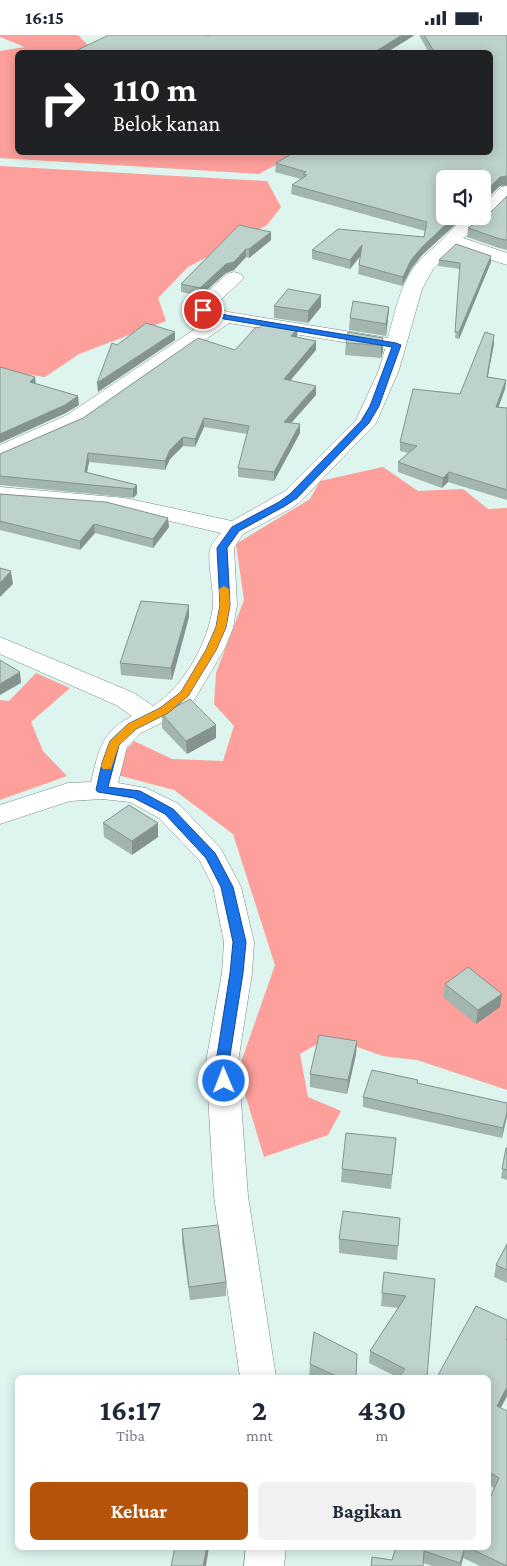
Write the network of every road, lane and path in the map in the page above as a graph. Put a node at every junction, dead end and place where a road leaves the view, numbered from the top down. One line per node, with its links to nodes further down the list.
1 (507, 191): 2 (street)
2 (453, 241): 3 (street); 6 (street)
3 (507, 259)
4 (234, 278): 5 (street)
5 (224, 317): 6 (street); 7 (street)
6 (396, 345): 9 (street)
7 (0, 454)
8 (0, 494): 9 (street)
9 (236, 529): 11 (street)
10 (0, 645): 11 (street)
11 (151, 717): 12 (street)
12 (102, 790): 13 (street); 14 (street)
13 (0, 815)
14 (258, 1375)
15 (266, 1550): 16 (street)
16 (264, 1566)

